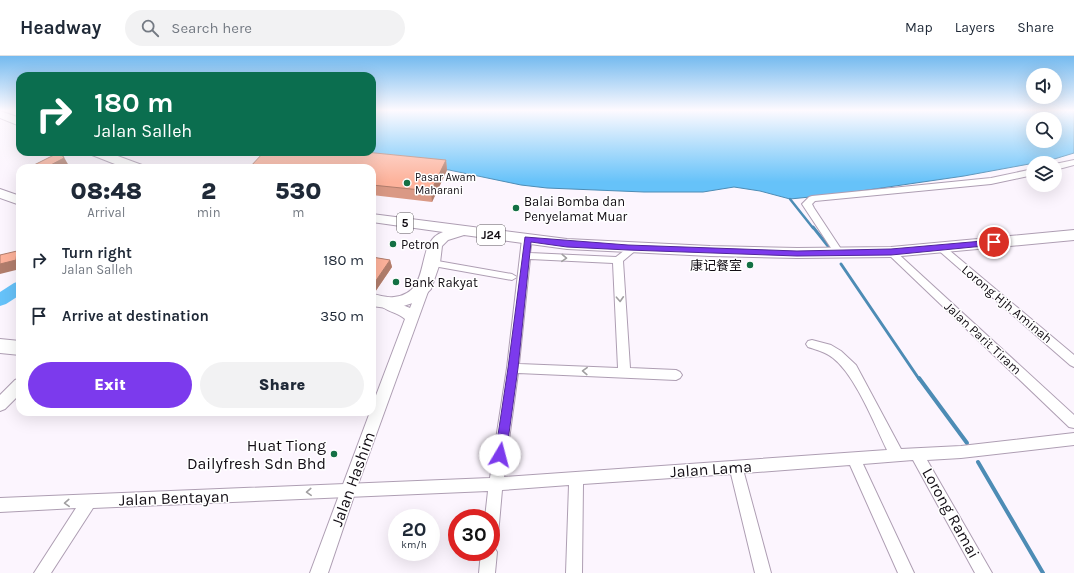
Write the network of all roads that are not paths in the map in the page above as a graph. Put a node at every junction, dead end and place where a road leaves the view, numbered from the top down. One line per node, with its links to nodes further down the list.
1 (106, 156): 3 (main road)
2 (1074, 162): 4 (street)
3 (127, 164)
4 (1062, 165)
5 (1026, 173): 16 (street)
6 (0, 194): 7 (main road)
7 (16, 200)
8 (376, 219): 9 (main road, 5)
9 (416, 224): 10 (main road, 5); 13 (main road, 5)
10 (460, 231): 12 (main road, J24); 13 (main road)
11 (1074, 235): 14 (main road, J24)
12 (527, 239): 15 (main road, J24); 18 (street)
13 (435, 245): 20 (main road)
14 (940, 247): 17 (main road, J24); 28 (street, Lorong Hjh Aminah)
15 (633, 248): 16 (main road, J24); 19 (street)
16 (838, 252): 17 (main road, J24)
17 (891, 252): 36 (street, Jalan Parit Tiram)
18 (525, 256): 19 (street, one-way to 19); 29 (street)
19 (618, 260): 30 (street, one-way to 30)
20 (432, 262): 21 (street); 22 (main road)
21 (512, 277)
22 (423, 289): 23 (main road); 24 (street, Jalan Hashim)
23 (379, 301): 24 (street)
24 (412, 318): 34 (street, Jalan Hashim)
25 (812, 344): 39 (street)
26 (0, 346): 27 (main road)
27 (16, 348)
28 (1074, 362)
29 (513, 368): 30 (street, one-way to 29); 43 (street)
30 (624, 372): 31 (street)
31 (676, 375)
32 (16, 388): 33 (street)
33 (0, 405)
34 (376, 415)
35 (376, 416): 44 (street, Jalan Hashim)
36 (1074, 424)
37 (1074, 439): 38 (street, Jalan Lama)
38 (918, 454): 39 (street, Jalan Lama); 55 (street, Lorong Ramai)
39 (897, 455): 40 (street, Jalan Lama)
40 (854, 458): 41 (street, Jalan Lama); 54 (street)
41 (736, 468): 42 (street, Jalan Lama); 53 (street)
42 (576, 479): 43 (street, Jalan Lama); 52 (street)
43 (496, 484): 44 (street, Jalan Lama); 47 (street)
44 (348, 490): 45 (street, Jalan Bentayan, one-way to 45); 50 (street, Jalan Hashim)
45 (89, 502): 46 (street, Jalan Bentayan, one-way to 46); 49 (street)
46 (0, 506)
47 (494, 509)
48 (488, 561): 51 (street)
49 (42, 573)
50 (319, 573)
51 (487, 573)
52 (574, 573)
53 (763, 573)
54 (906, 573)
55 (984, 573)

